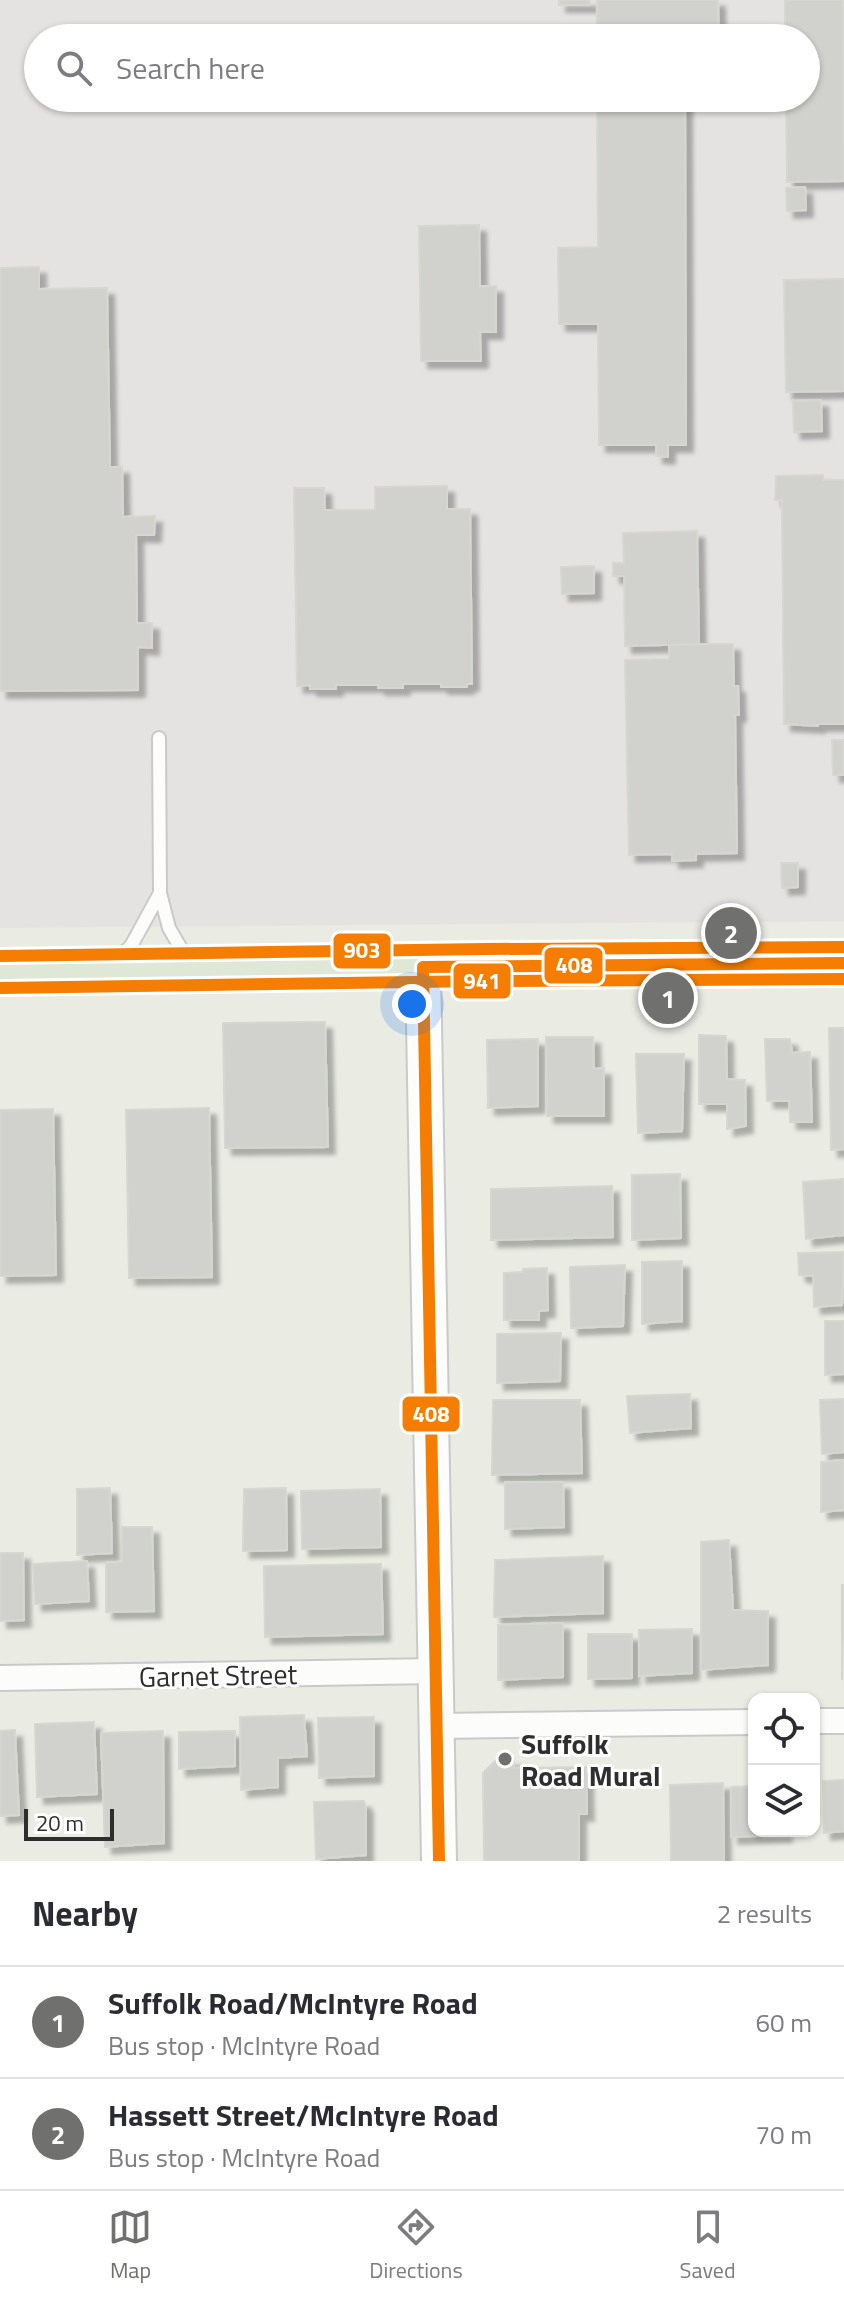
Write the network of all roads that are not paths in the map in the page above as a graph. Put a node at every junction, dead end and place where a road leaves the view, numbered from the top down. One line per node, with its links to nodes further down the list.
1 (159, 738): 2 (lane)
2 (160, 893): 5 (lane); 6 (lane)
3 (844, 963): 4 (main road)
4 (423, 967): 5 (main road); 8 (street)
5 (193, 969): 6 (main road)
6 (106, 970): 7 (main road)
7 (0, 972)
8 (436, 1671): 9 (street, Garnet Street); 13 (street)
9 (0, 1678)
10 (820, 1721): 11 (street)
11 (844, 1721)
12 (748, 1722): 13 (street)
13 (437, 1726): 14 (street)
14 (439, 1861)

